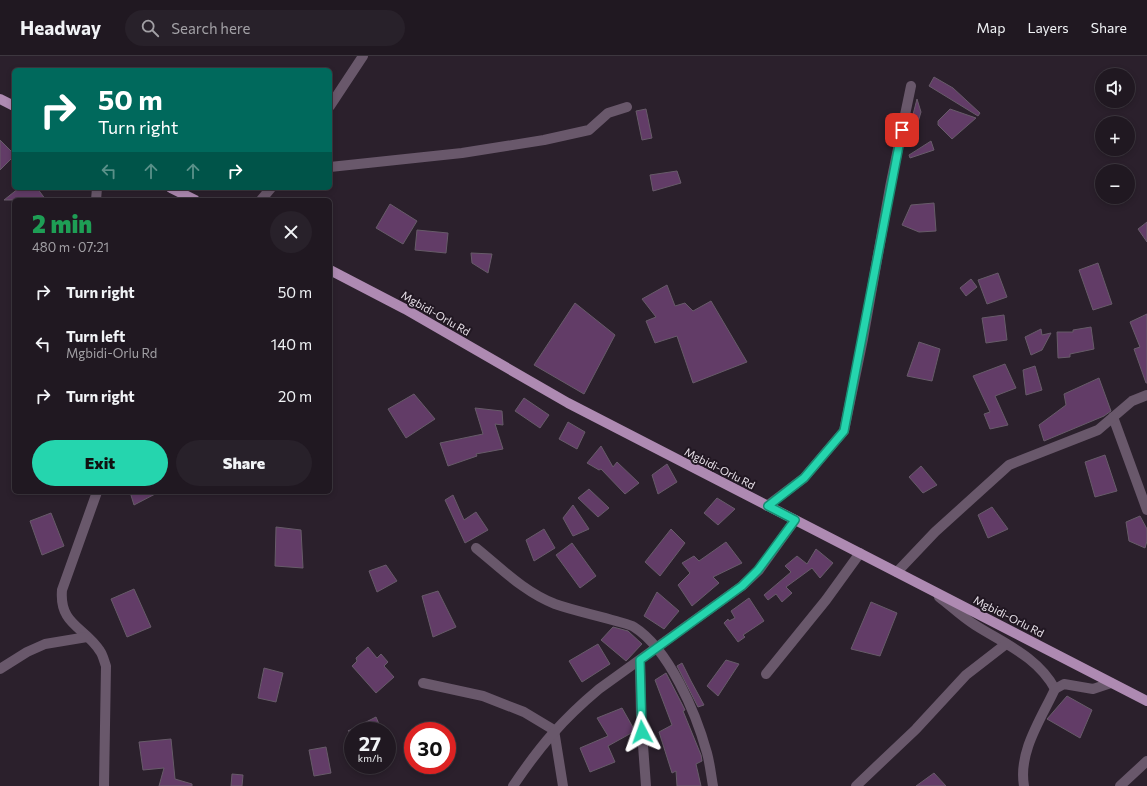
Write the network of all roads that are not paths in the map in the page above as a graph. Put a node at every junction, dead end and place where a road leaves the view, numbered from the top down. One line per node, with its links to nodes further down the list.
1 (363, 56): 4 (street)
2 (911, 86): 16 (street)
3 (0, 98): 5 (main road)
4 (332, 103)
5 (12, 105)
6 (627, 107): 7 (street)
7 (332, 167)
8 (176, 190): 10 (main road)
9 (269, 190): 11 (street)
10 (190, 198)
11 (263, 198)
12 (332, 271): 16 (main road, Mgbidi-Orlu Rd)
13 (1147, 395): 14 (street)
14 (1114, 417): 17 (street); 21 (street)
15 (96, 494): 23 (street)
16 (768, 506): 18 (main road, Mgbidi-Orlu Rd)
17 (1147, 510)
18 (795, 520): 20 (main road, Mgbidi-Orlu Rd); 25 (street)
19 (476, 548): 25 (street)
20 (860, 553): 21 (main road, Mgbidi-Orlu Rd); 28 (street)
21 (897, 572): 22 (main road, Mgbidi-Orlu Rd)
22 (928, 588): 24 (street); 29 (main road, Mgbidi-Orlu Rd)
23 (87, 637): 27 (street); 35 (street)
24 (1006, 644): 31 (street); 40 (street)
25 (658, 647): 26 (street); 39 (street)
26 (640, 660): 33 (street); 38 (street)
27 (0, 669)
28 (766, 674)
29 (1111, 683): 31 (street); 32 (main road, Mgbidi-Orlu Rd)
30 (423, 684): 33 (street)
31 (1055, 689): 41 (street)
32 (1147, 702)
33 (554, 730): 36 (street); 37 (street)
34 (1147, 761): 42 (street)
35 (104, 786)
36 (514, 786)
37 (563, 786)
38 (646, 786)
39 (713, 786)
40 (856, 786)
41 (1024, 786)
42 (1120, 786)

